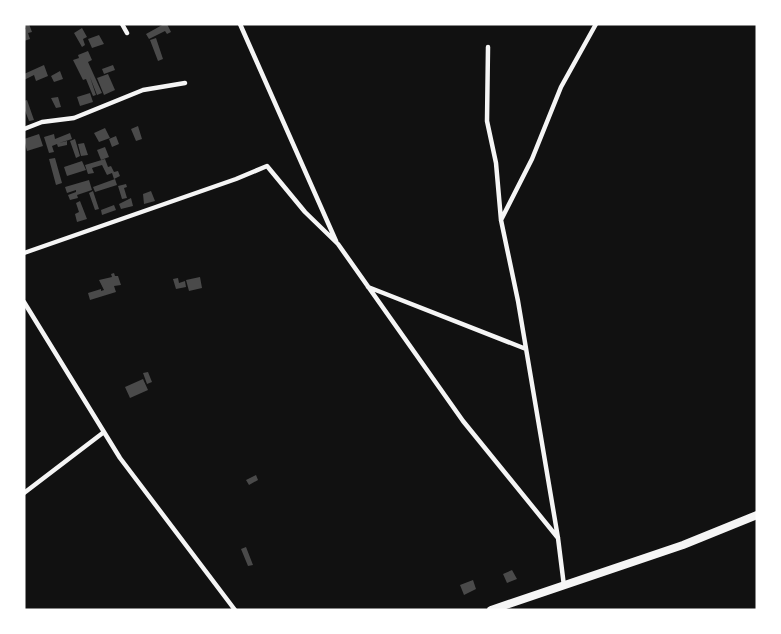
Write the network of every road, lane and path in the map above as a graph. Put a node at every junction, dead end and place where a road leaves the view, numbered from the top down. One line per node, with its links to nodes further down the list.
1 (122, 24): 4 (street)
2 (240, 24): 9 (street)
3 (596, 24): 8 (street)
4 (127, 33)
5 (488, 47): 8 (street)
6 (185, 83): 7 (street)
7 (24, 129)
8 (501, 220): 13 (street)
9 (338, 244): 10 (street); 11 (street)
10 (24, 253)
11 (368, 287): 13 (street); 17 (street)
12 (24, 302): 14 (street)
13 (526, 349): 17 (street)
14 (104, 432): 15 (street); 19 (street)
15 (24, 493)
16 (757, 515): 18 (highway)
17 (558, 538): 18 (street)
18 (564, 586): 20 (highway)
19 (235, 610)
20 (491, 610)

